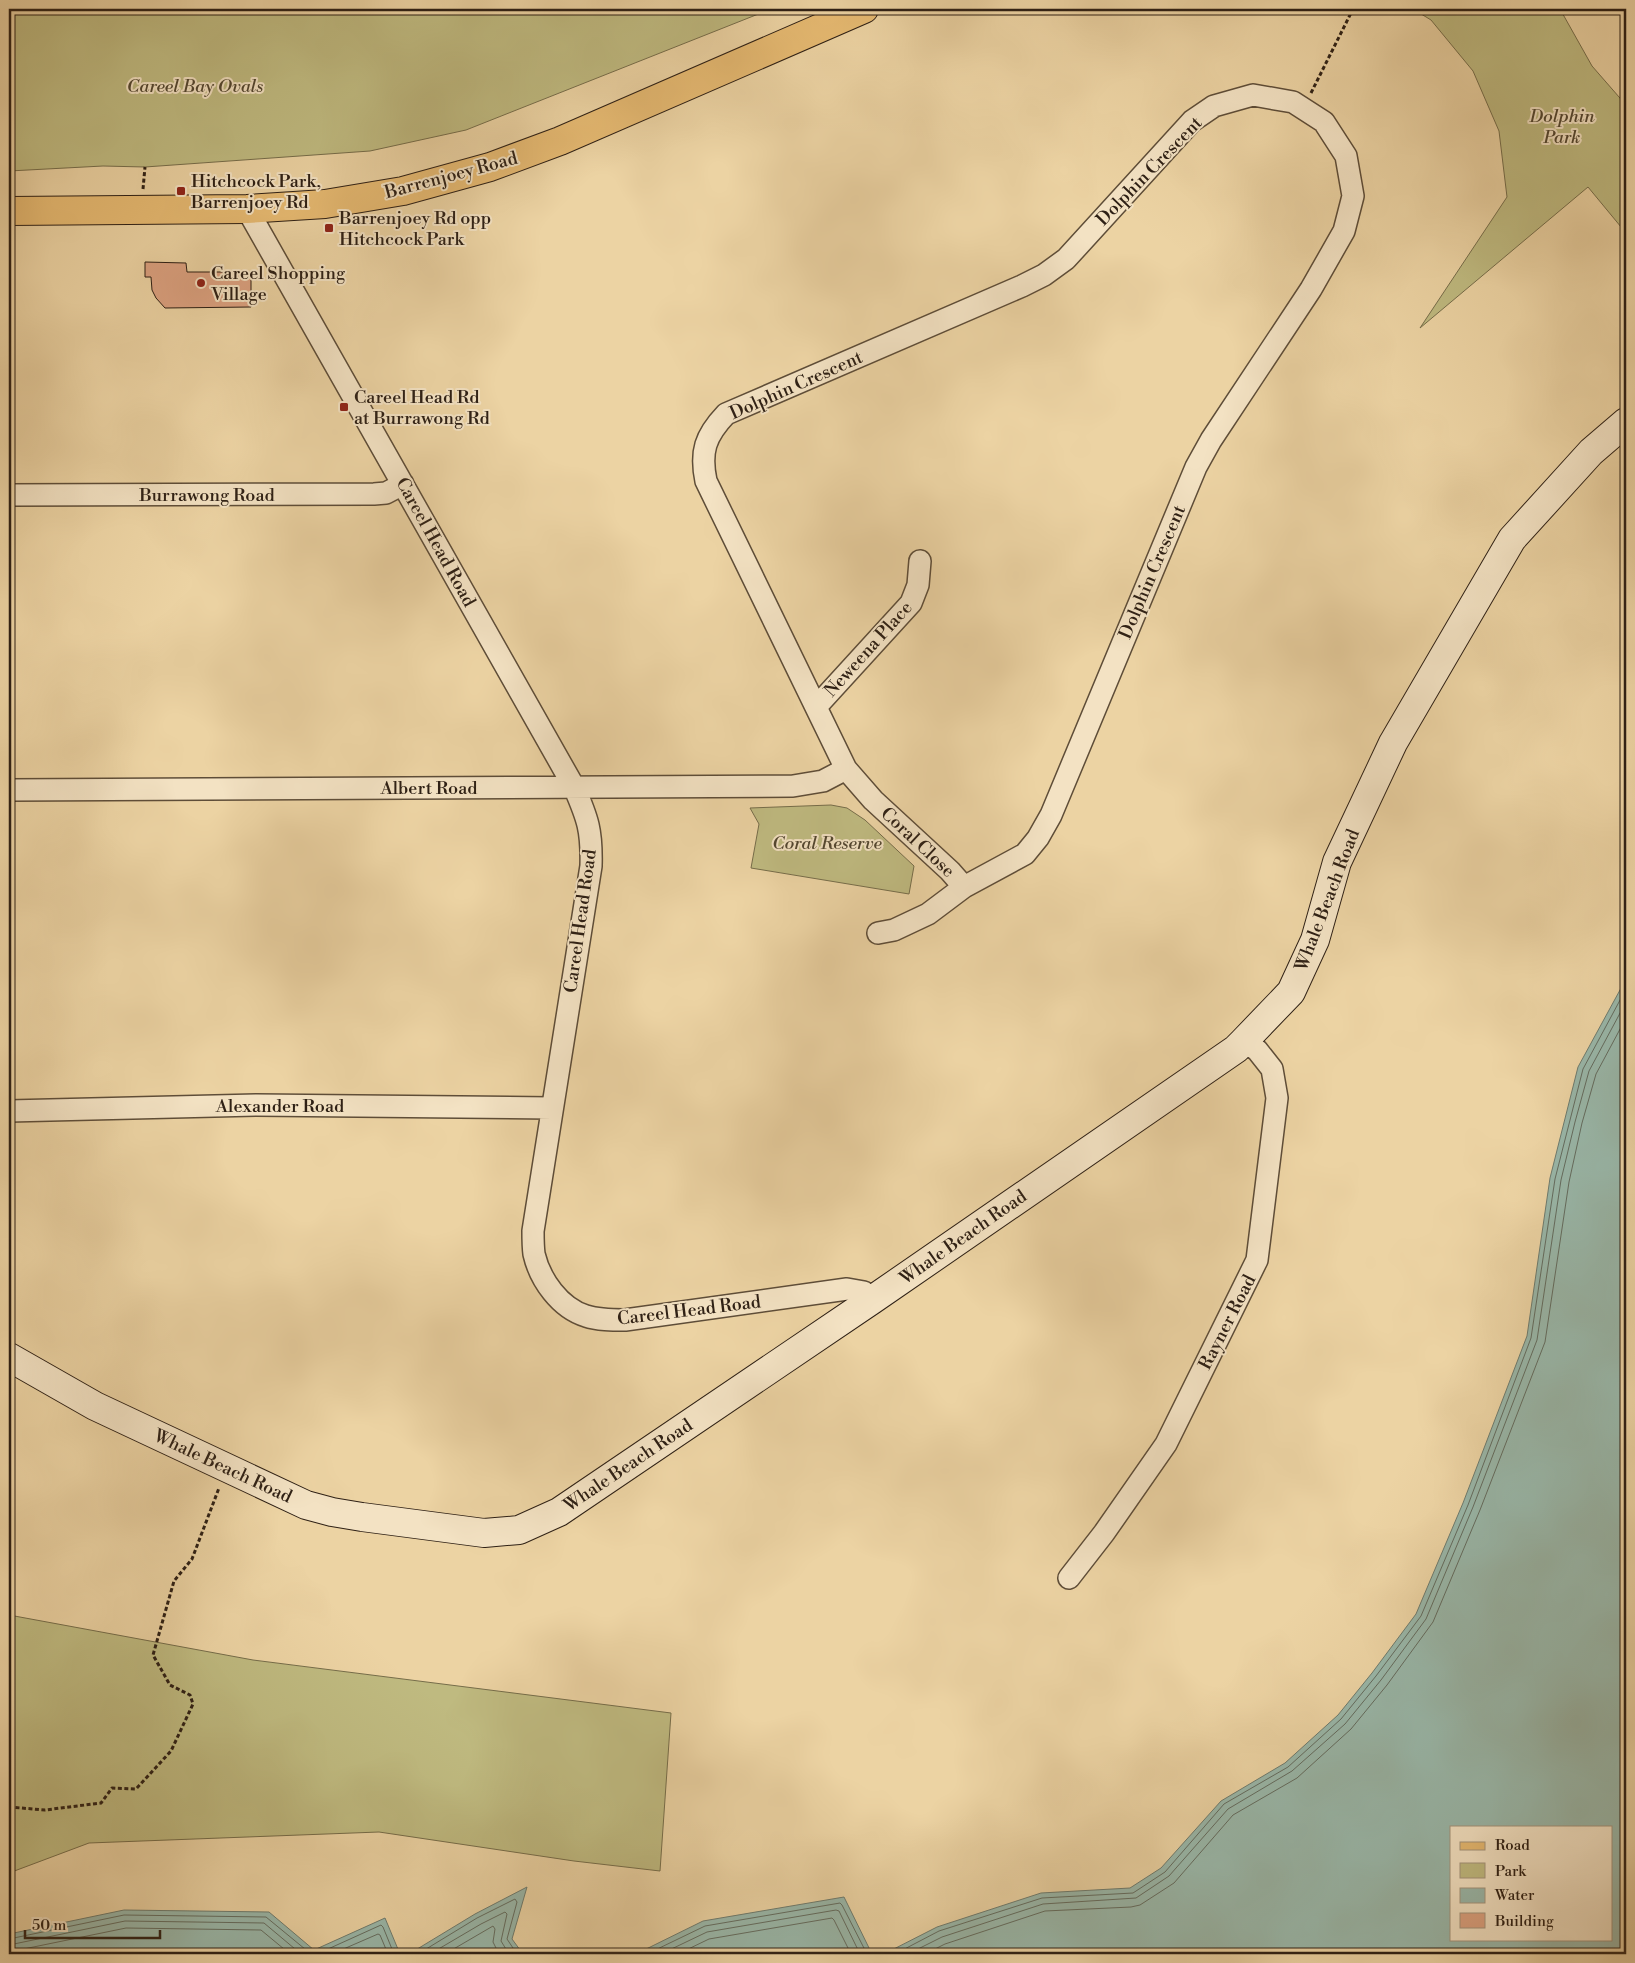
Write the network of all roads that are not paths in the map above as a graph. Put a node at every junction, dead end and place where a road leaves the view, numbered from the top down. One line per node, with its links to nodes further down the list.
1 (864, 9): 2 (main road, Barrenjoey Road)
2 (247, 208): 3 (main road, Barrenjoey Road); 5 (street, Careel Head Road)
3 (9, 210)
4 (1626, 422): 14 (main road, Whale Beach Road)
5 (403, 484): 6 (street, Burrawong Road); 10 (street, Careel Head Road)
6 (9, 495)
7 (920, 561): 8 (street, Neweena Place)
8 (816, 707): 9 (street, Dolphin Crescent); 12 (street, Dolphin Crescent)
9 (846, 768): 10 (street, Albert Road); 12 (street, Coral Close)
10 (574, 787): 11 (street, Albert Road); 15 (street, Careel Head Road)
11 (9, 790)
12 (964, 888): 13 (street, Coral Close)
13 (878, 933)
14 (1243, 1042): 17 (main road, Whale Beach Road); 19 (street, Rayner Road)
15 (552, 1108): 16 (street, Alexander Road); 17 (street, Careel Head Road)
16 (9, 1111)
17 (872, 1300): 18 (main road, Whale Beach Road)
18 (9, 1357)
19 (1069, 1578)

